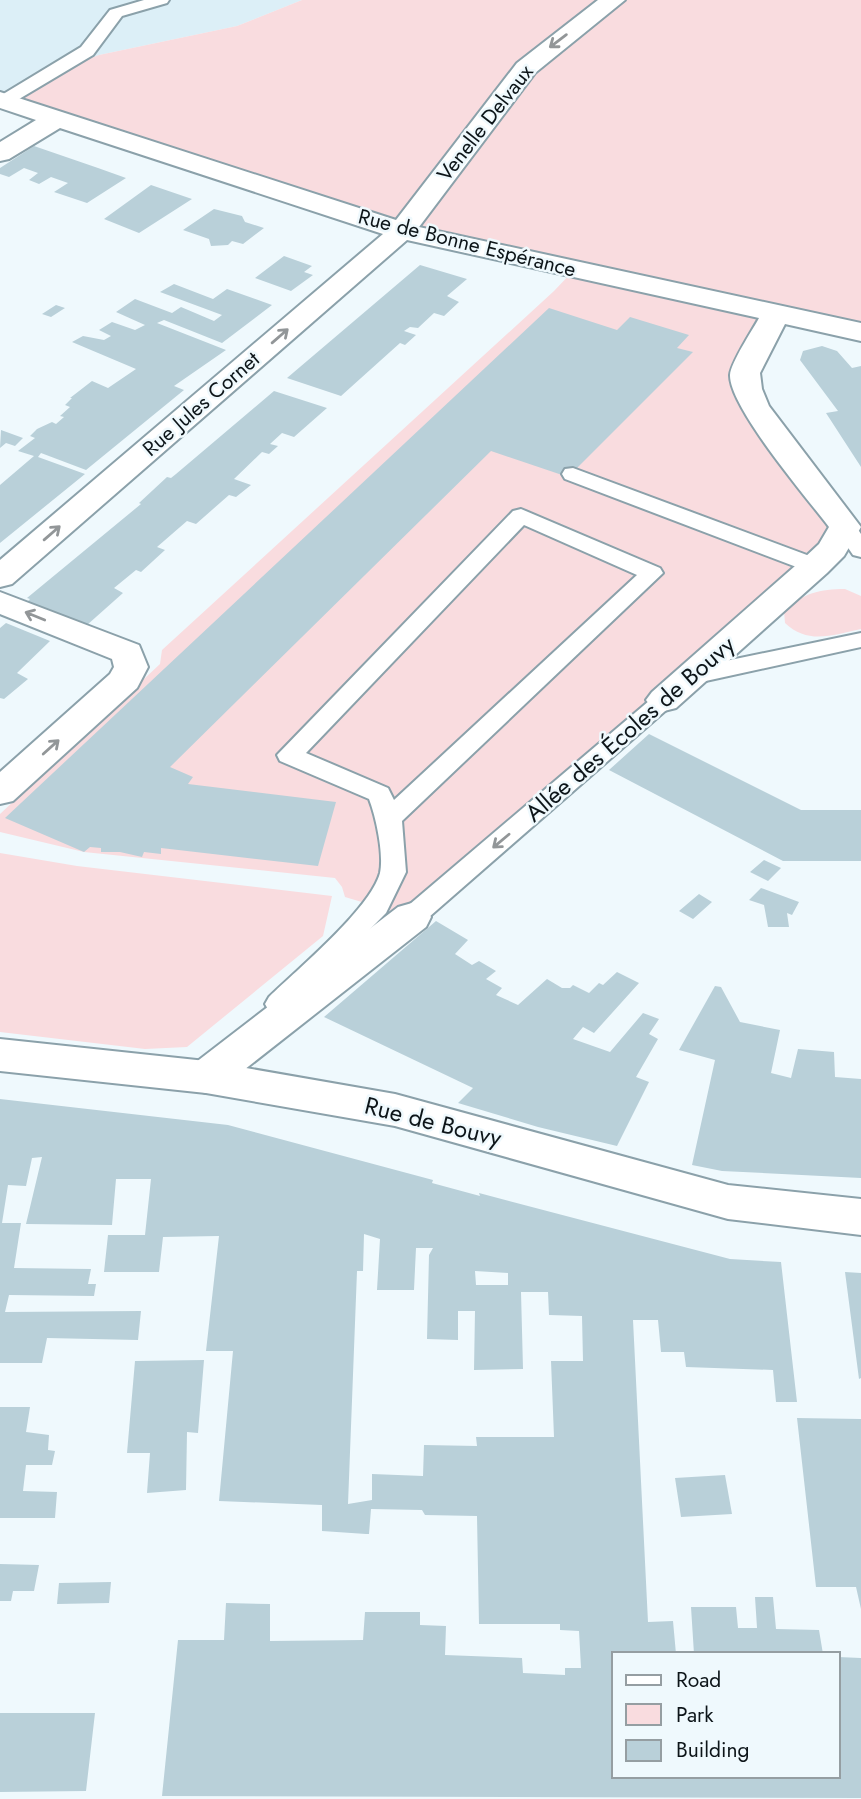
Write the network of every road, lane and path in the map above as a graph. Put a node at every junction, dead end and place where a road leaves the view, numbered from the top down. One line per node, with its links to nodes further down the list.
1 (101, 0): 4 (lane)
2 (161, 0): 4 (lane)
3 (613, 0): 8 (street, Venelle Delvaux, one-way to 8)
4 (116, 13): 5 (lane)
5 (2, 100): 6 (street, Rue de Bonne Espérance)
6 (57, 119): 7 (street); 8 (street, Rue de Bonne Espérance)
7 (0, 153)
8 (402, 231): 9 (street, Rue de Bonne Espérance); 14 (street, Rue Jules Cornet, one-way to 8)
9 (776, 314): 10 (street, Rue de Bonne Espérance); 12 (street, Allée des Écoles de Bouvy)
10 (861, 332)
11 (573, 474): 13 (lane)
12 (853, 538): 13 (street, Allée des Écoles de Bouvy)
13 (816, 566): 17 (street, Allée des Écoles de Bouvy)
14 (0, 578)
15 (0, 602): 19 (street, one-way to 15)
16 (861, 640): 17 (lane)
17 (692, 676): 18 (street, Allée des Écoles de Bouvy)
18 (664, 700): 21 (lane, Allée des Écoles de Bouvy, one-way to 21)
19 (0, 792)
20 (389, 819): 20 (lane); 23 (lane)
21 (412, 917): 23 (street, Allée des Écoles de Bouvy)
22 (0, 1055): 23 (street, Rue de Bouvy)
23 (206, 1077): 24 (street, Rue de Bouvy)
24 (861, 1217)

